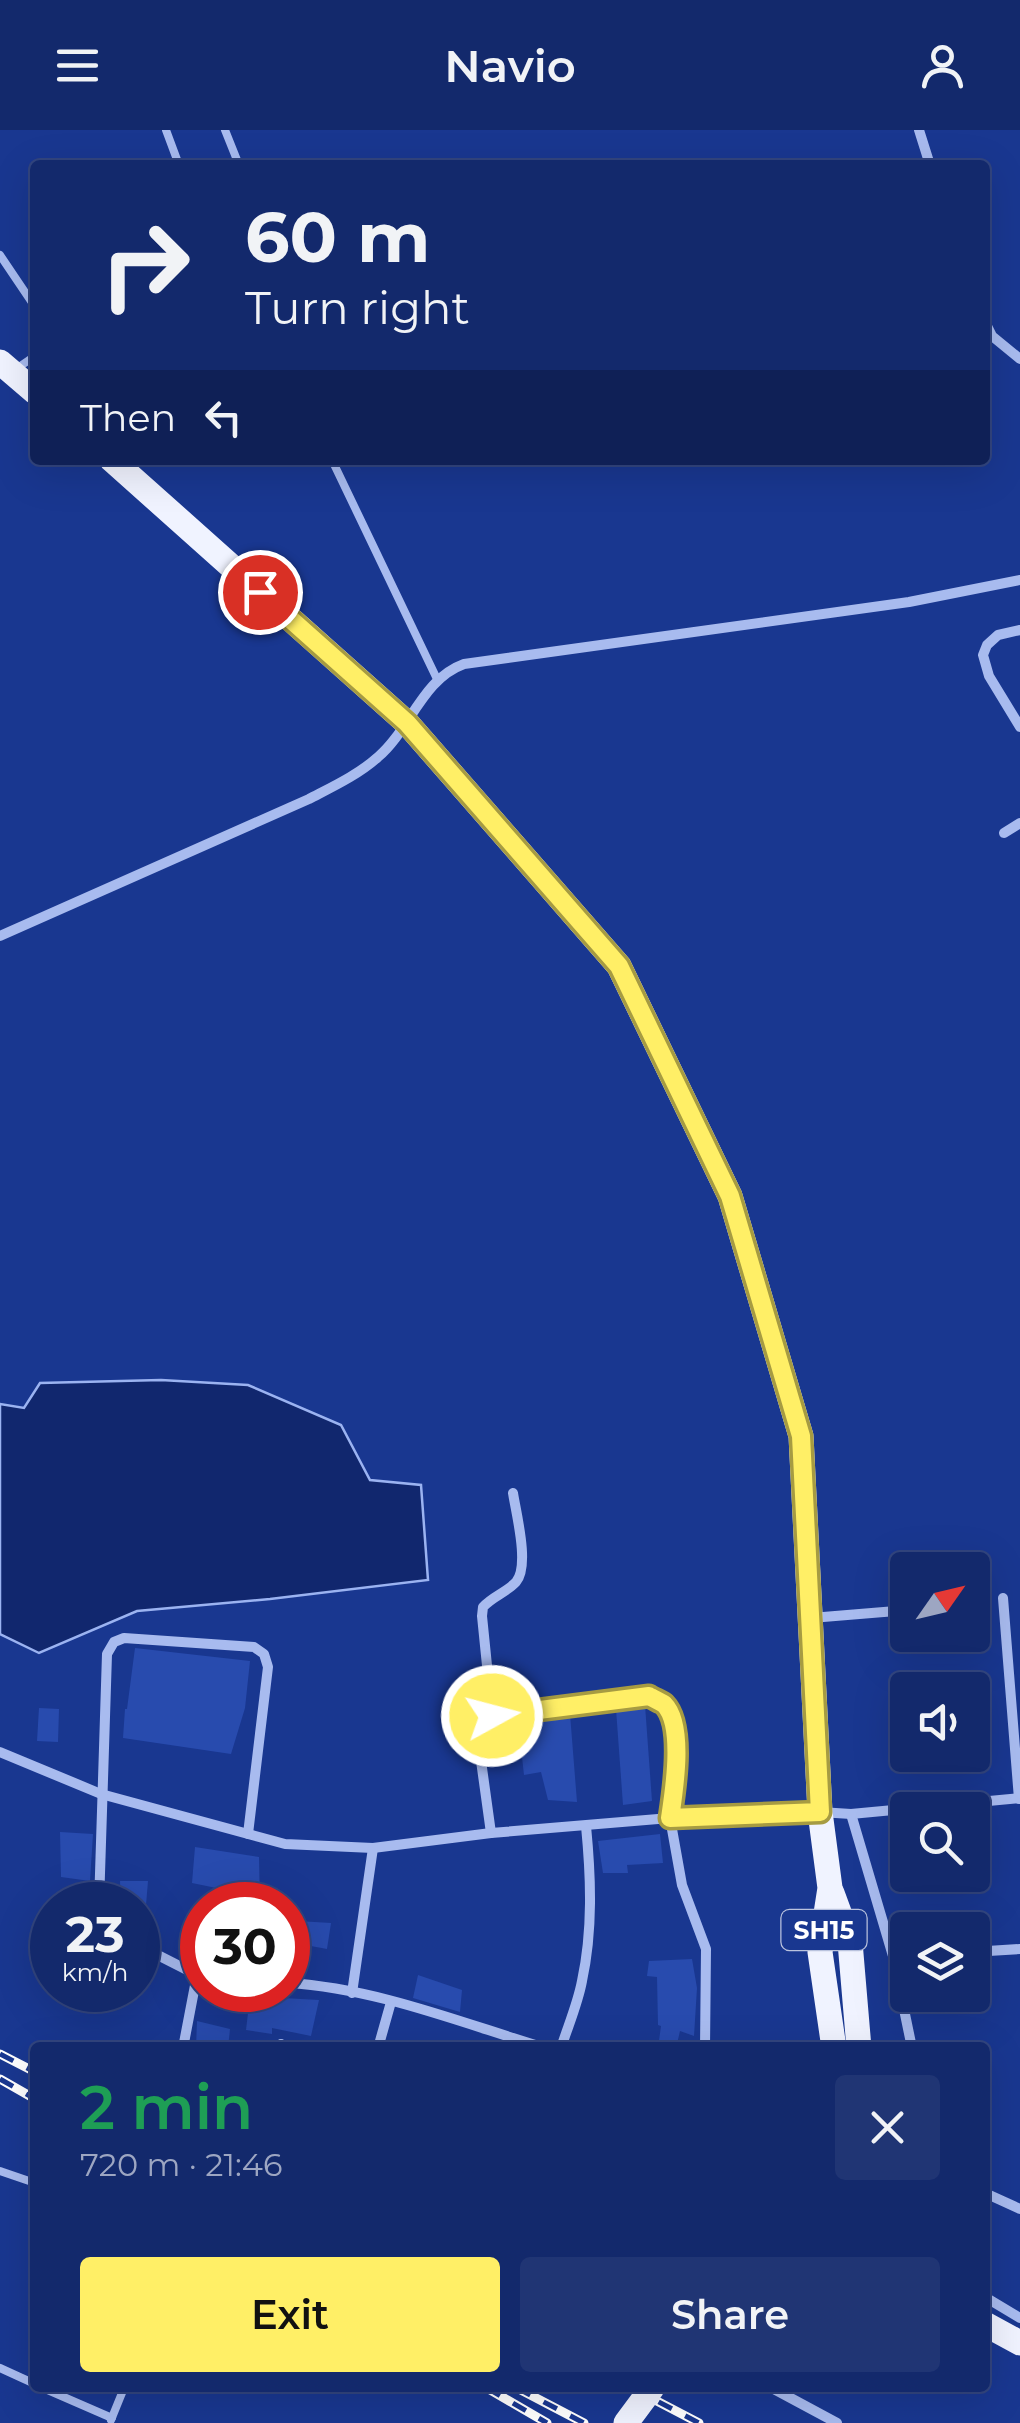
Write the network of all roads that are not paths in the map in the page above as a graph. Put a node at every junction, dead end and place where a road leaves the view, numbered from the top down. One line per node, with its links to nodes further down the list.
1 (166, 130): 4 (lane)
2 (225, 130): 5 (lane)
3 (919, 130): 6 (street)
4 (178, 160)
5 (238, 160)
6 (928, 160)
7 (0, 255): 8 (lane)
8 (30, 300)
9 (990, 332): 11 (street)
10 (30, 358): 12 (lane)
11 (1020, 359)
12 (6, 367): 13 (main road)
13 (30, 388)
14 (118, 465): 19 (main road, SH15)
15 (334, 465): 18 (lane)
16 (1020, 580): 18 (street)
17 (1020, 630): 20 (street)
18 (437, 679): 19 (street)
19 (407, 723): 23 (street); 27 (main road, SH15)
20 (1020, 727)
21 (1020, 822): 22 (street)
22 (1004, 833)
23 (0, 936)
24 (513, 1492): 30 (street)
25 (1003, 1598): 29 (street)
26 (890, 1611): 27 (street)
27 (810, 1618): 34 (main road, SH15)
28 (1020, 1642): 29 (street)
29 (1006, 1644): 33 (street)
30 (492, 1716): 36 (street); 38 (street)
31 (0, 1752): 32 (street)
32 (101, 1794): 39 (street); 39 (street); 41 (street)
33 (1019, 1798): 35 (street)
34 (820, 1812): 35 (street); 36 (street); 42 (main road, SH15)
35 (852, 1814): 43 (street)
36 (670, 1818): 37 (street); 55 (street)
37 (586, 1826): 38 (street); 54 (street)
38 (491, 1833): 40 (street)
39 (248, 1834): 40 (street)
40 (373, 1848): 47 (street)
41 (99, 1882)
42 (830, 1888): 56 (main road, SH15); 57 (main road, SH15)
43 (890, 1949)
44 (1020, 1949): 45 (street)
45 (990, 1951)
46 (310, 1986): 47 (street)
47 (352, 1993): 48 (street)
48 (391, 2002): 52 (street); 53 (street)
49 (192, 2012): 51 (street)
50 (904, 2012): 58 (street)
51 (184, 2042)
52 (380, 2042)
53 (525, 2042)
54 (563, 2042)
55 (705, 2042)
56 (833, 2042)
57 (859, 2042)
58 (911, 2042)
59 (0, 2171): 60 (lane)
60 (30, 2181)
61 (990, 2195): 62 (street)
62 (1020, 2209)
63 (990, 2300): 64 (street)
64 (1020, 2318)
65 (990, 2327): 66 (main road)
66 (1020, 2343)
67 (0, 2368): 68 (lane)
68 (30, 2382)
69 (52, 2392): 73 (lane)
70 (122, 2392): 73 (lane)
71 (649, 2392): 74 (main road, bridge)
72 (779, 2392): 75 (street)
73 (111, 2421)
74 (626, 2423)
75 (837, 2423)

